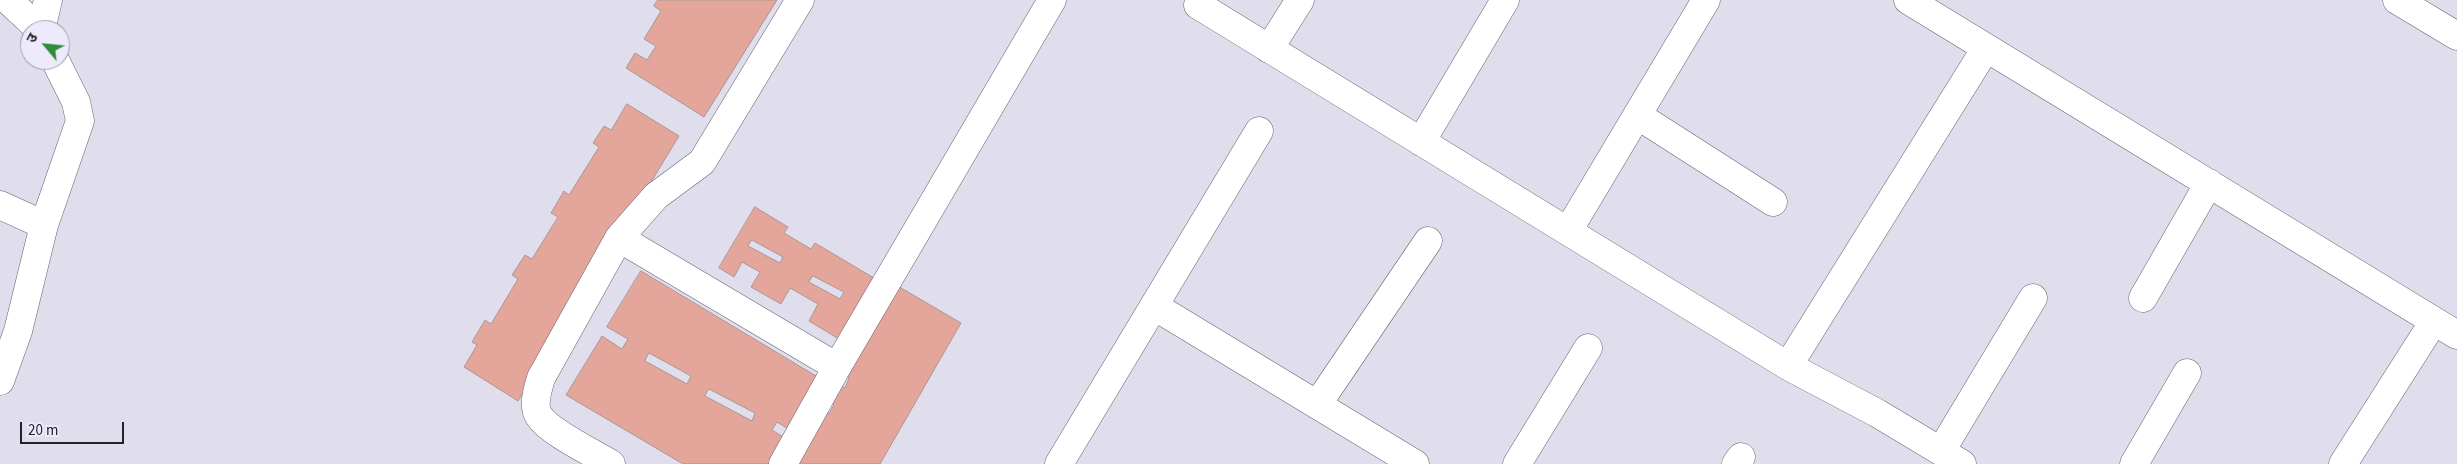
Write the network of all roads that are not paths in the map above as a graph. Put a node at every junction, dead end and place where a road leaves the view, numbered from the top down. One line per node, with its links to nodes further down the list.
1 (8, 0): 11 (street)
2 (48, 0): 12 (street)
3 (800, 0): 25 (street)
4 (1052, 0): 33 (street)
5 (1300, 0): 15 (street)
6 (1505, 0): 19 (street)
7 (1706, 0): 17 (street)
8 (2397, 0): 13 (street)
9 (1919, 3): 14 (street)
10 (1198, 5): 15 (street)
11 (29, 20)
12 (43, 20)
13 (2457, 36)
14 (1986, 48): 20 (street); 32 (street)
15 (1269, 49): 19 (street)
16 (60, 70): 23 (street)
17 (1637, 115): 21 (street); 24 (street)
18 (1259, 131): 29 (street)
19 (1421, 142): 24 (street)
20 (2210, 183): 28 (street); 30 (street)
21 (1773, 202)
22 (0, 205): 23 (street)
23 (44, 225): 35 (street)
24 (1568, 231): 32 (street)
25 (619, 238): 33 (street); 39 (street)
26 (1428, 241): 36 (street)
27 (2033, 298): 37 (street)
28 (2143, 298)
29 (1154, 306): 36 (street); 38 (street)
30 (2446, 328): 44 (street)
31 (1588, 348): 42 (street)
32 (1788, 366): 37 (street)
33 (837, 367): 40 (street)
34 (2188, 373): 43 (street)
35 (0, 381)
36 (1317, 405): 41 (street)
37 (1951, 458)
38 (1066, 461)
39 (611, 464)
40 (783, 464)
41 (1414, 464)
42 (1517, 464)
43 (2134, 464)
44 (2343, 464)

